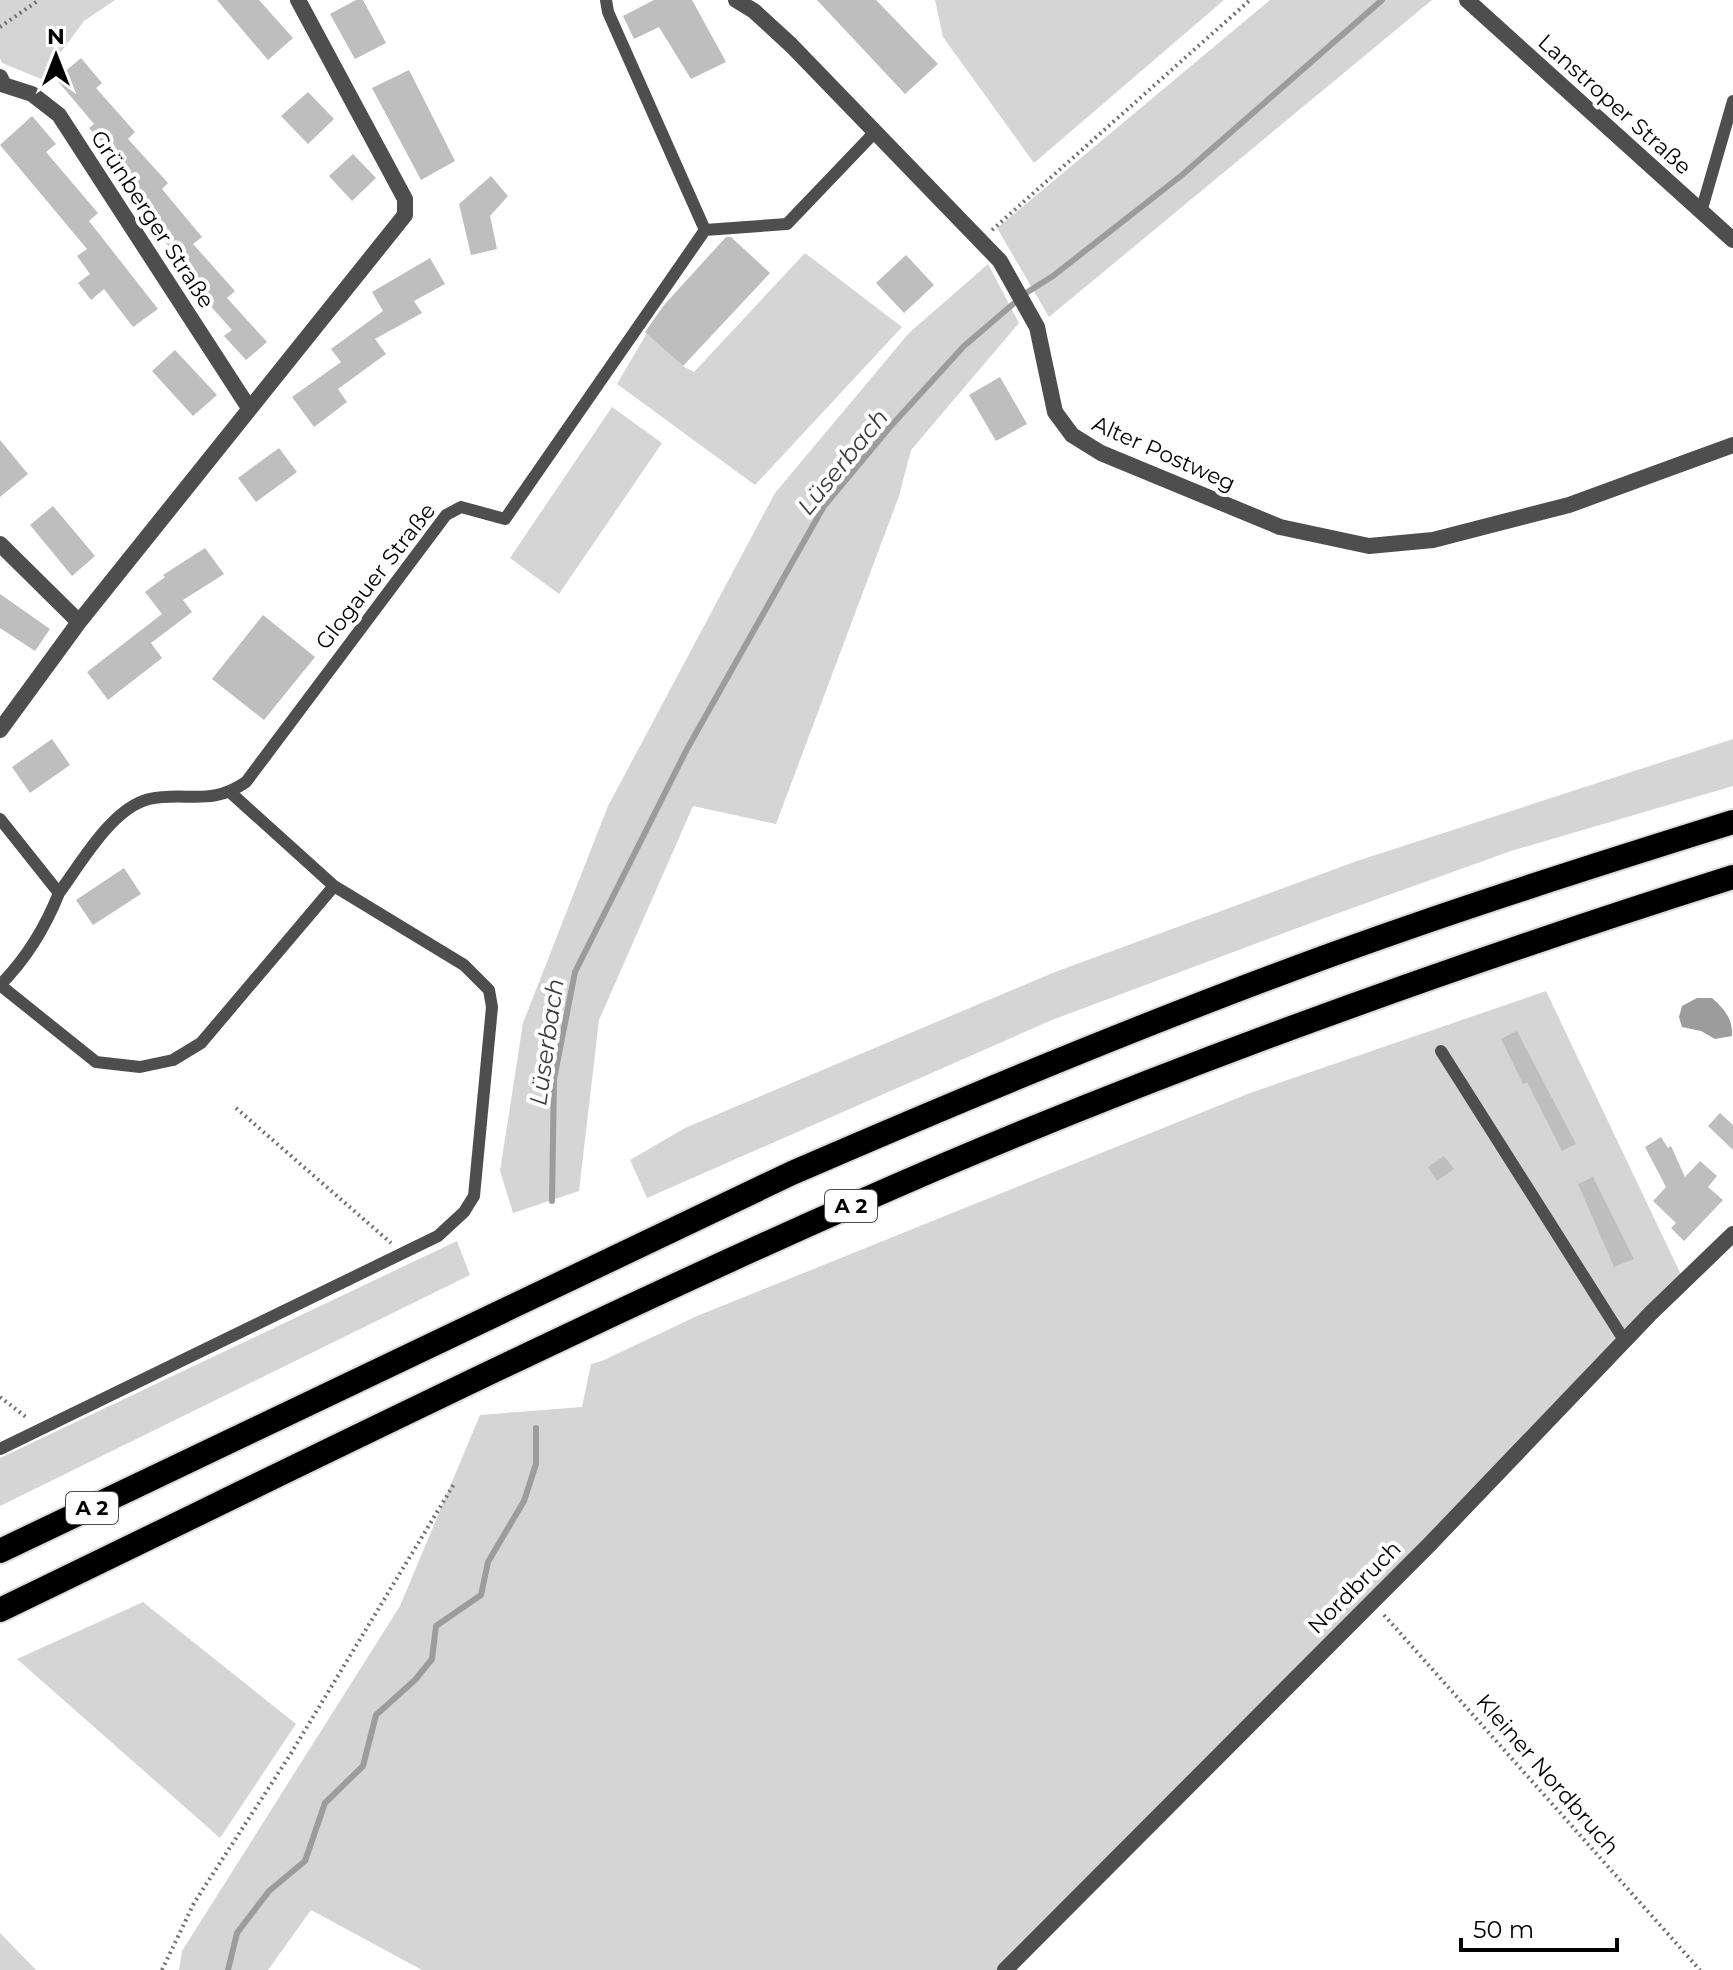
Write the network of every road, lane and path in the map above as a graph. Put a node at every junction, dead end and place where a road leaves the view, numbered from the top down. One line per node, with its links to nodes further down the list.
1 (39, 0): 7 (path)
2 (298, 0): 15 (street)
3 (606, 0): 12 (lane)
4 (736, 0): 10 (street, Alter Postweg)
5 (1250, 0): 13 (path)
6 (1474, 2): 11 (street, Lanstroper Straße)
7 (0, 27)
8 (0, 77): 15 (street, Grünberger Straße)
9 (1733, 101): 11 (lane)
10 (875, 132): 12 (lane); 13 (street, Alter Postweg)
11 (1701, 212): 14 (street, Lanstroper Straße)
12 (705, 230): 20 (lane, Glogauer Straße)
13 (980, 240): 16 (street, Alter Postweg)
14 (1733, 240)
15 (249, 408): 18 (street)
16 (1733, 445)
17 (0, 544): 18 (street)
18 (79, 622): 19 (street)
19 (0, 730)
20 (231, 793): 24 (lane); 25 (lane)
21 (0, 819): 25 (lane)
22 (1733, 822): 36 (highway, A 2)
23 (1733, 877): 38 (highway, A 2)
24 (334, 886): 26 (lane); 30 (lane)
25 (59, 893): 26 (lane)
26 (0, 985)
27 (1441, 1051): 31 (lane)
28 (236, 1108): 30 (path)
29 (1733, 1234): 31 (street, Nordbruch)
30 (403, 1253): 33 (lane)
31 (1624, 1340): 37 (street, Nordbruch)
32 (0, 1397): 33 (path)
33 (41, 1429): 34 (lane)
34 (0, 1449)
35 (454, 1484): 39 (path)
36 (0, 1551)
37 (1371, 1602): 40 (street, Nordbruch); 41 (path, Kleiner Nordbruch)
38 (0, 1610)
39 (162, 1970)
40 (1005, 1970)
41 (1700, 1970)

